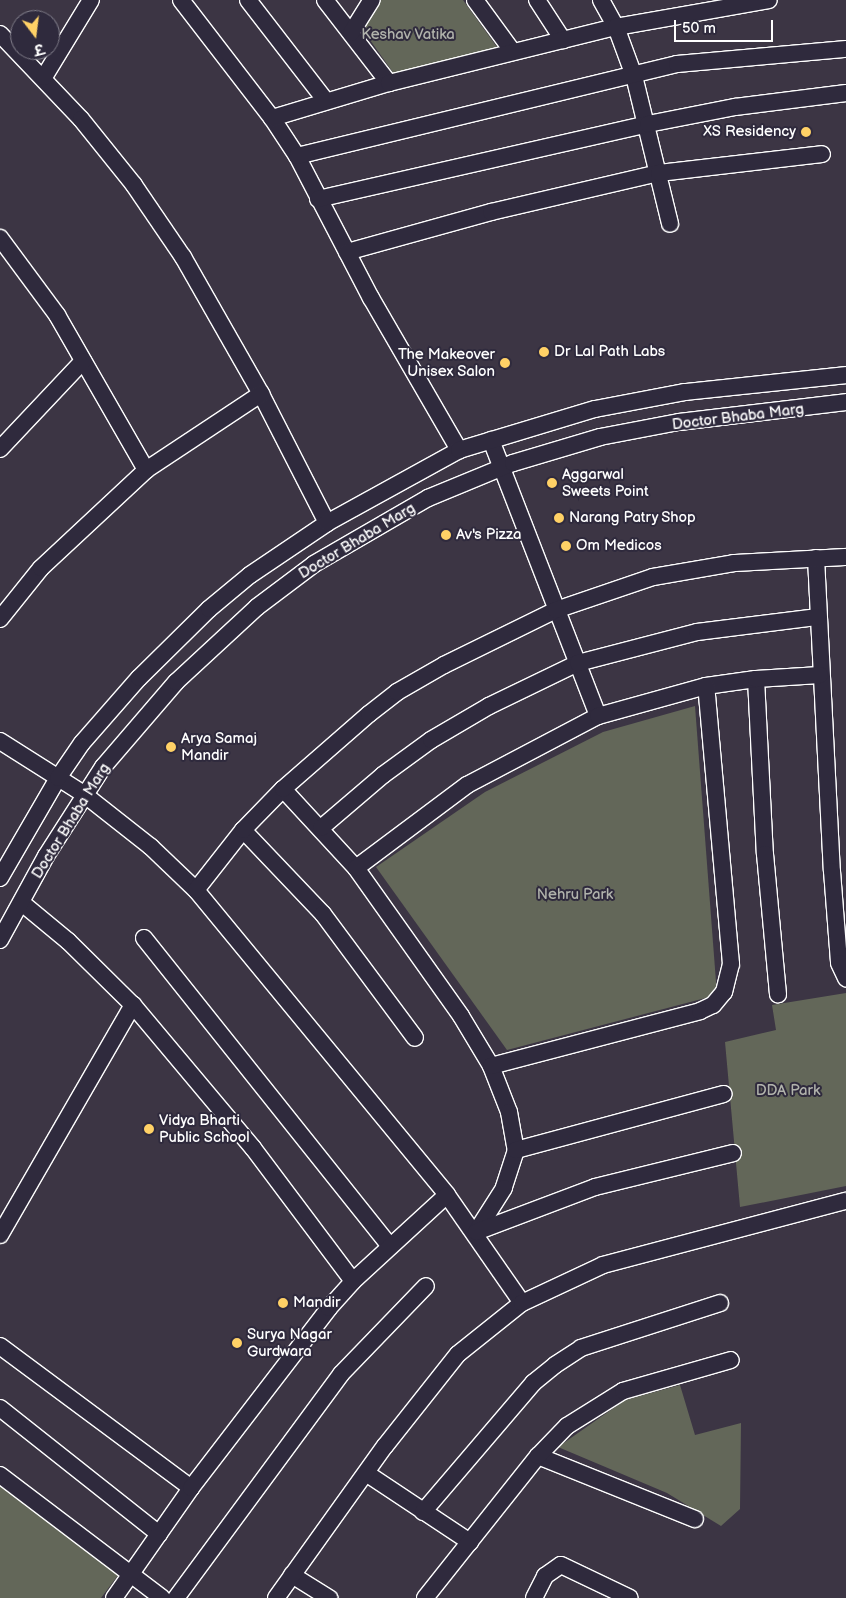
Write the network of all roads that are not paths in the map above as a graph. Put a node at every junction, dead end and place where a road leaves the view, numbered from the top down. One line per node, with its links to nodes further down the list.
1 (92, 0): 17 (street)
2 (181, 0): 21 (street)
3 (248, 0): 20 (street)
4 (325, 0): 12 (street)
5 (372, 0): 12 (street)
6 (475, 0): 15 (street)
7 (537, 0): 13 (street)
8 (600, 0): 10 (street)
9 (769, 0): 10 (street)
10 (616, 27): 13 (street); 16 (street)
11 (0, 34): 17 (street)
12 (351, 34): 18 (street)
13 (564, 40): 15 (street)
14 (846, 49): 16 (street)
15 (513, 52): 18 (street)
16 (634, 76): 22 (street); 24 (street)
17 (44, 77): 32 (street)
18 (389, 83): 20 (street)
19 (846, 94): 22 (street)
20 (326, 101): 21 (street)
21 (272, 118): 24 (street)
22 (648, 124): 25 (street); 26 (street)
23 (822, 154): 25 (street)
24 (297, 156): 26 (street)
25 (658, 173): 27 (street); 29 (street)
26 (318, 199): 29 (street)
27 (670, 224)
28 (0, 238): 30 (street)
29 (347, 252): 36 (street)
30 (83, 361): 35 (street); 38 (street)
31 (846, 375): 34 (street, Doctor Bhaba Marg)
32 (261, 394): 38 (street); 39 (street)
33 (846, 402): 37 (street, Doctor Bhaba Marg)
34 (490, 440): 36 (street, Doctor Bhaba Marg); 37 (street)
35 (0, 448)
36 (459, 450): 39 (street, Doctor Bhaba Marg)
37 (502, 467): 42 (street); 53 (street, Doctor Bhaba Marg)
38 (146, 470): 44 (street)
39 (327, 523): 51 (street, Doctor Bhaba Marg)
40 (846, 557): 41 (street)
41 (816, 558): 42 (street); 43 (street)
42 (556, 610): 45 (street); 52 (street)
43 (818, 617): 45 (street); 46 (street)
44 (0, 619)
45 (578, 663): 49 (street); 54 (street)
46 (820, 675): 47 (street); 62 (street)
47 (756, 679): 48 (street); 63 (street)
48 (706, 686): 49 (street); 66 (street)
49 (598, 716): 56 (street)
50 (0, 741): 51 (street)
51 (58, 778): 53 (street); 57 (street, Doctor Bhaba Marg)
52 (284, 789): 54 (street); 55 (street)
53 (85, 795): 58 (street); 59 (street, Doctor Bhaba Marg)
54 (321, 828): 56 (street)
55 (243, 830): 58 (street); 65 (street)
56 (356, 868): 66 (street)
57 (0, 878)
58 (196, 890): 70 (street)
59 (22, 903): 61 (street, Doctor Bhaba Marg); 64 (street)
60 (144, 938): 74 (street)
61 (0, 940)
62 (846, 978)
63 (778, 994)
64 (133, 1005): 73 (street); 75 (street)
65 (415, 1038)
66 (491, 1066): 68 (street)
67 (724, 1094): 68 (street)
68 (516, 1150): 72 (street)
69 (733, 1153): 72 (street)
70 (447, 1195): 72 (street); 74 (street)
71 (846, 1201): 78 (street)
72 (476, 1232): 78 (street)
73 (0, 1235)
74 (390, 1246): 75 (street)
75 (353, 1281): 85 (street)
76 (426, 1286): 94 (street)
77 (720, 1303): 86 (street)
78 (522, 1304): 83 (street)
79 (0, 1346): 85 (street)
80 (731, 1360): 82 (street)
81 (0, 1408): 88 (street)
82 (538, 1456): 87 (street); 89 (street)
83 (366, 1472): 86 (street); 91 (street)
84 (0, 1475): 90 (street)
85 (191, 1488): 88 (street)
86 (423, 1512): 89 (street)
87 (696, 1519)
88 (160, 1534): 90 (street)
89 (470, 1542): 97 (street)
90 (129, 1574): 92 (street); 93 (street)
91 (292, 1575): 95 (street); 96 (street)
92 (114, 1598)
93 (162, 1598)
94 (176, 1598)
95 (276, 1598)
96 (329, 1598)
97 (425, 1598)
98 (534, 1598): 99 (street)
99 (630, 1598)

